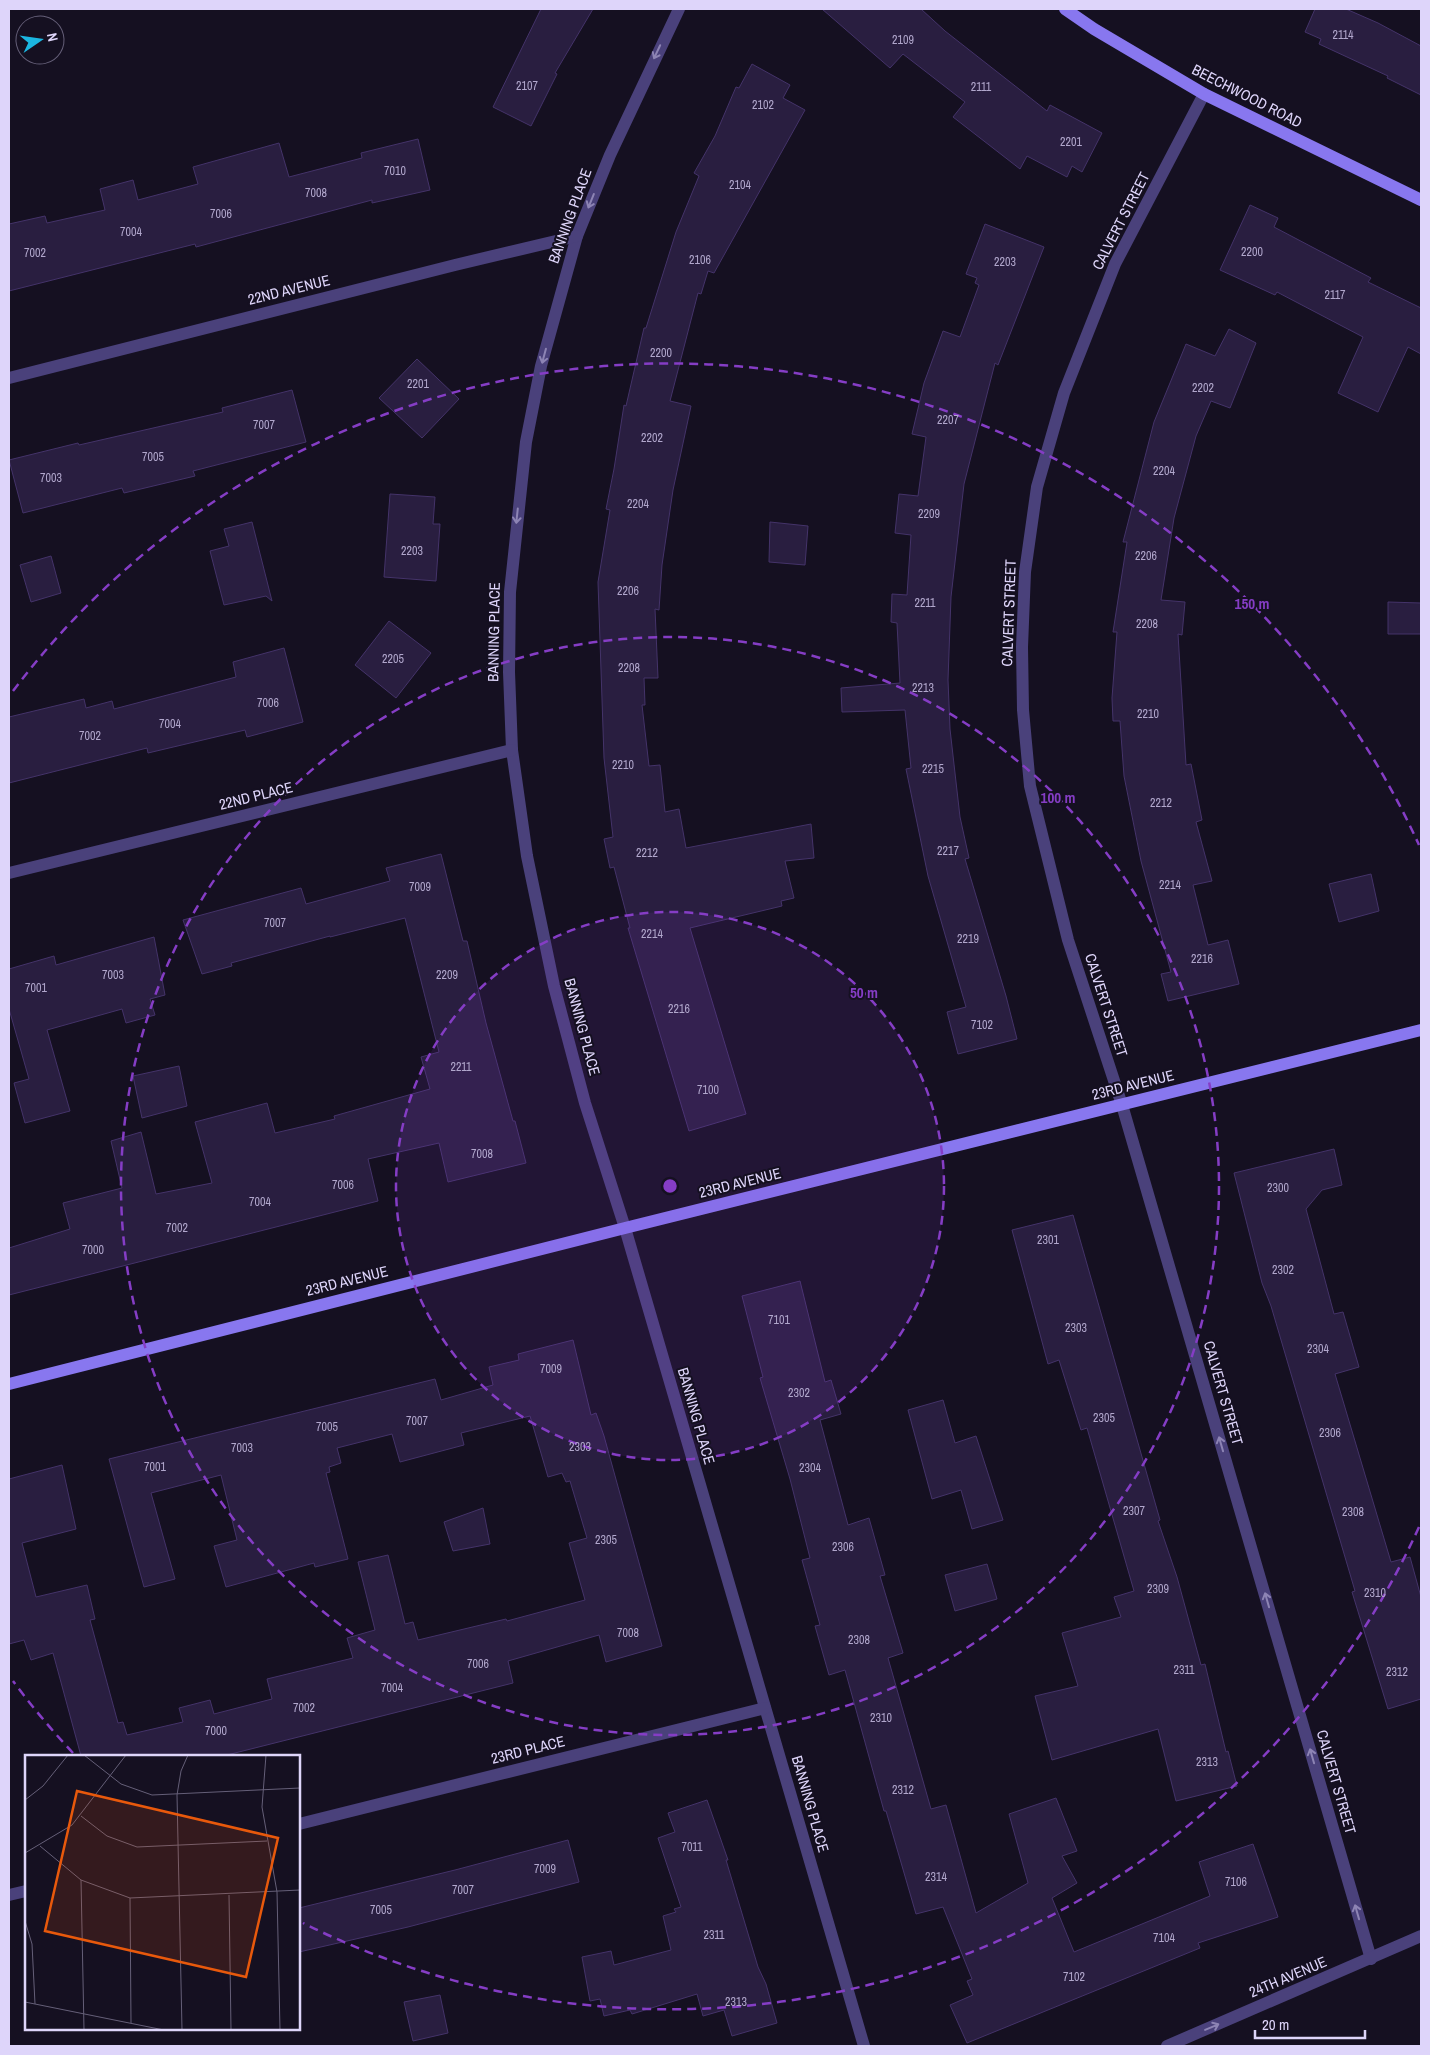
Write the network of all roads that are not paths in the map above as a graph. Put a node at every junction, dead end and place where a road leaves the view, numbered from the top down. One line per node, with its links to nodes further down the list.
1 (679, 9): 5 (street, BANNING PLACE, one-way to 5)
2 (1065, 9): 3 (street, BEECHWOOD ROAD)
3 (1204, 94): 4 (street, BEECHWOOD ROAD); 10 (street, CALVERT STREET)
4 (1421, 200)
5 (577, 236): 6 (street, 22ND AVENUE); 7 (street, BANNING PLACE, one-way to 7)
6 (9, 378)
7 (512, 750): 8 (street, 22ND PLACE); 11 (street, BANNING PLACE)
8 (9, 873)
9 (1421, 1030): 10 (street, 23RD AVENUE)
10 (1122, 1105): 11 (street, 23RD AVENUE); 18 (street, CALVERT STREET, one-way to 10)
11 (625, 1228): 12 (street, 23RD AVENUE); 13 (street, BANNING PLACE)
12 (9, 1384)
13 (765, 1708): 14 (street, 23RD PLACE); 19 (street, BANNING PLACE)
14 (300, 1824)
15 (25, 1891): 16 (street)
16 (9, 1896)
17 (1421, 1936): 18 (street, 24TH AVENUE)
18 (1371, 1959): 20 (street, 24TH AVENUE, one-way to 18)
19 (864, 2046)
20 (1167, 2046)

